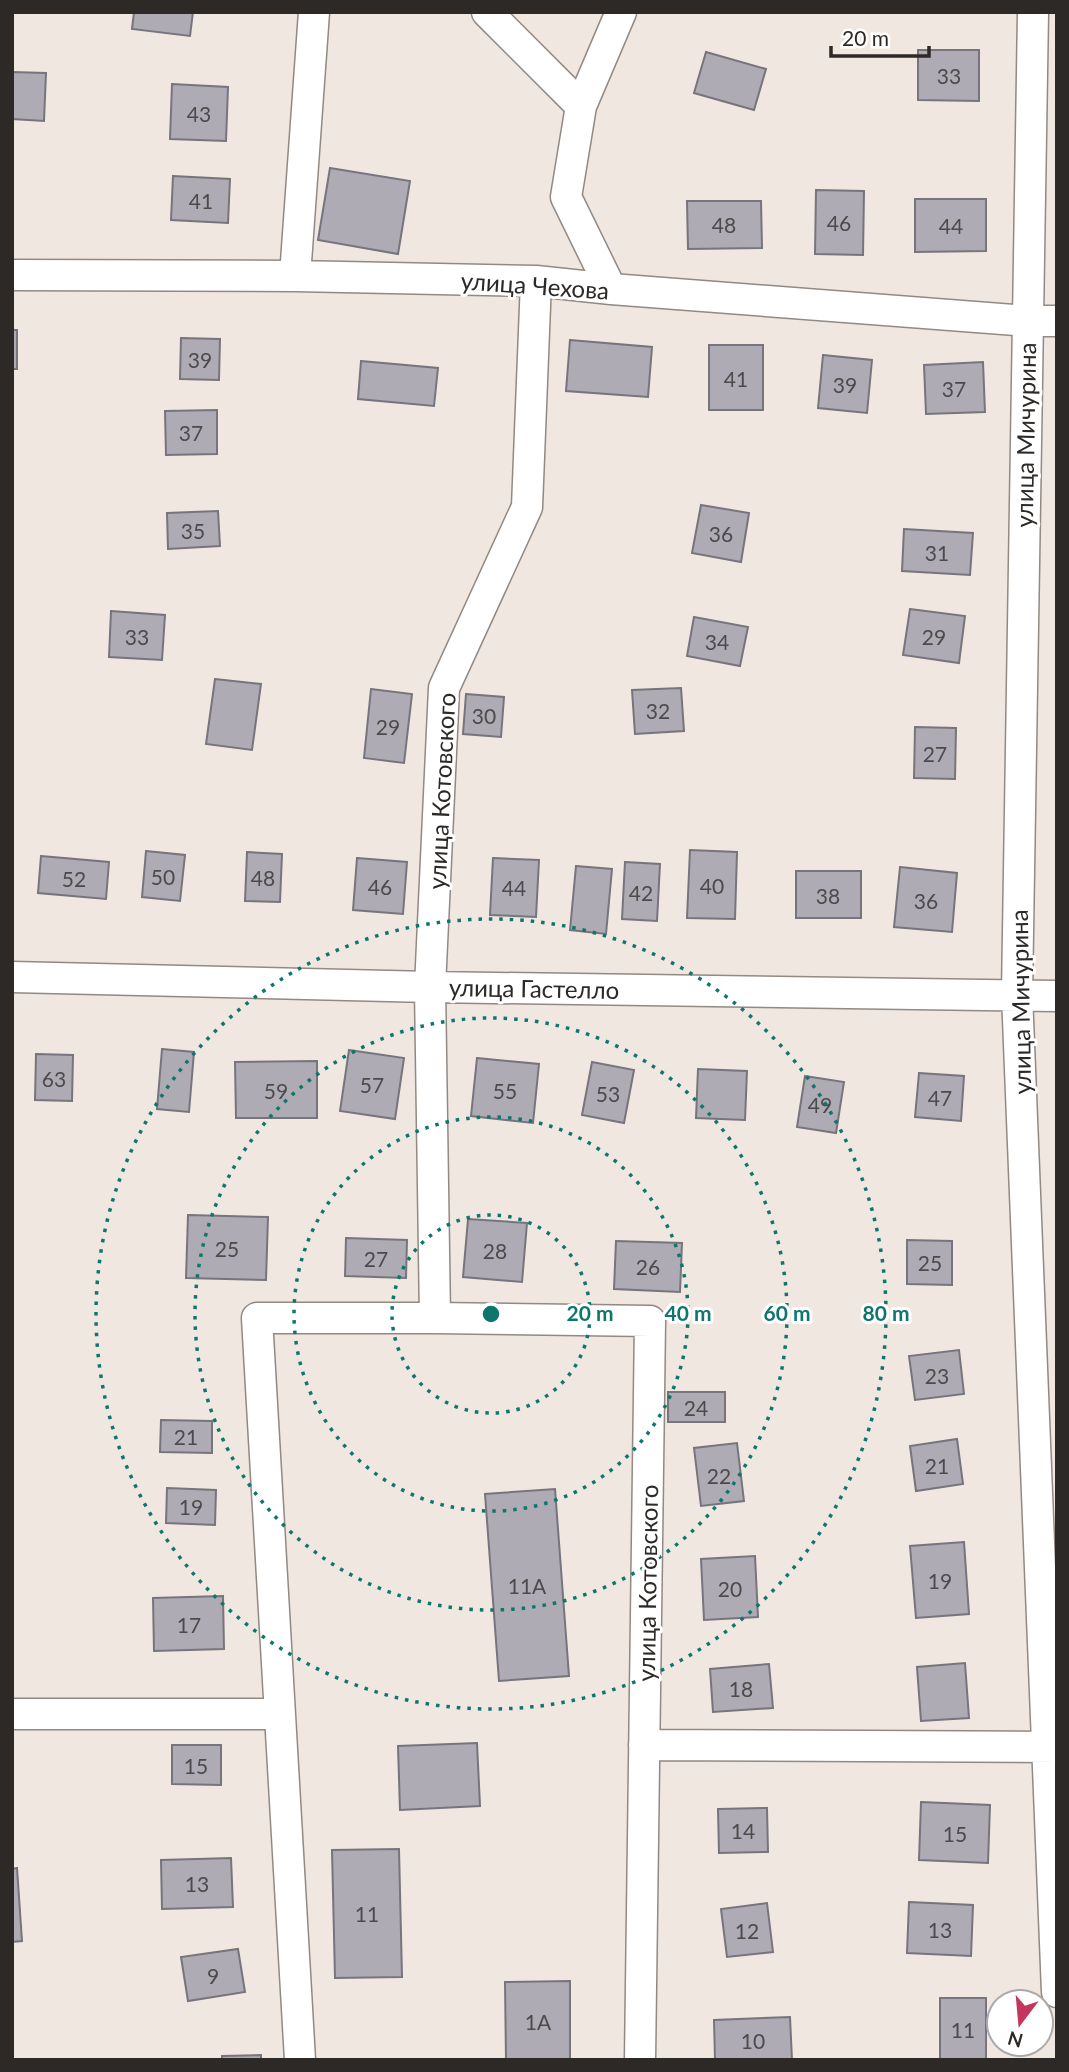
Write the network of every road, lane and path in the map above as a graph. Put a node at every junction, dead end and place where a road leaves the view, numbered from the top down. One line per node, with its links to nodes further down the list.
1 (314, 12): 7 (street)
2 (487, 12): 5 (street)
3 (621, 12): 5 (street)
4 (1032, 12): 10 (street, улица Мичурина)
5 (581, 106): 9 (street)
6 (12, 275): 7 (street, улица Чехова)
7 (295, 276): 8 (street, улица Чехова)
8 (536, 281): 9 (street, улица Чехова); 13 (street, улица Котовского)
9 (611, 289): 10 (street, улица Чехова)
10 (1027, 321): 11 (street, улица Чехова); 14 (street, улица Мичурина)
11 (1057, 321)
12 (12, 977): 13 (street, улица Гастелло)
13 (430, 987): 14 (street, улица Гастелло); 16 (street, улица Котовского)
14 (1017, 994): 15 (street, улица Гастелло); 20 (street, улица Мичурина)
15 (1057, 996)
16 (435, 1318): 18 (street, улица Котовского); 19 (street, улица Котовского)
17 (12, 1714): 18 (street)
18 (280, 1714): 22 (street, улица Котовского)
19 (644, 1745): 20 (street); 23 (street, улица Котовского)
20 (1052, 1748): 21 (street, улица Мичурина)
21 (1057, 1992)
22 (300, 2060)
23 (640, 2060)

